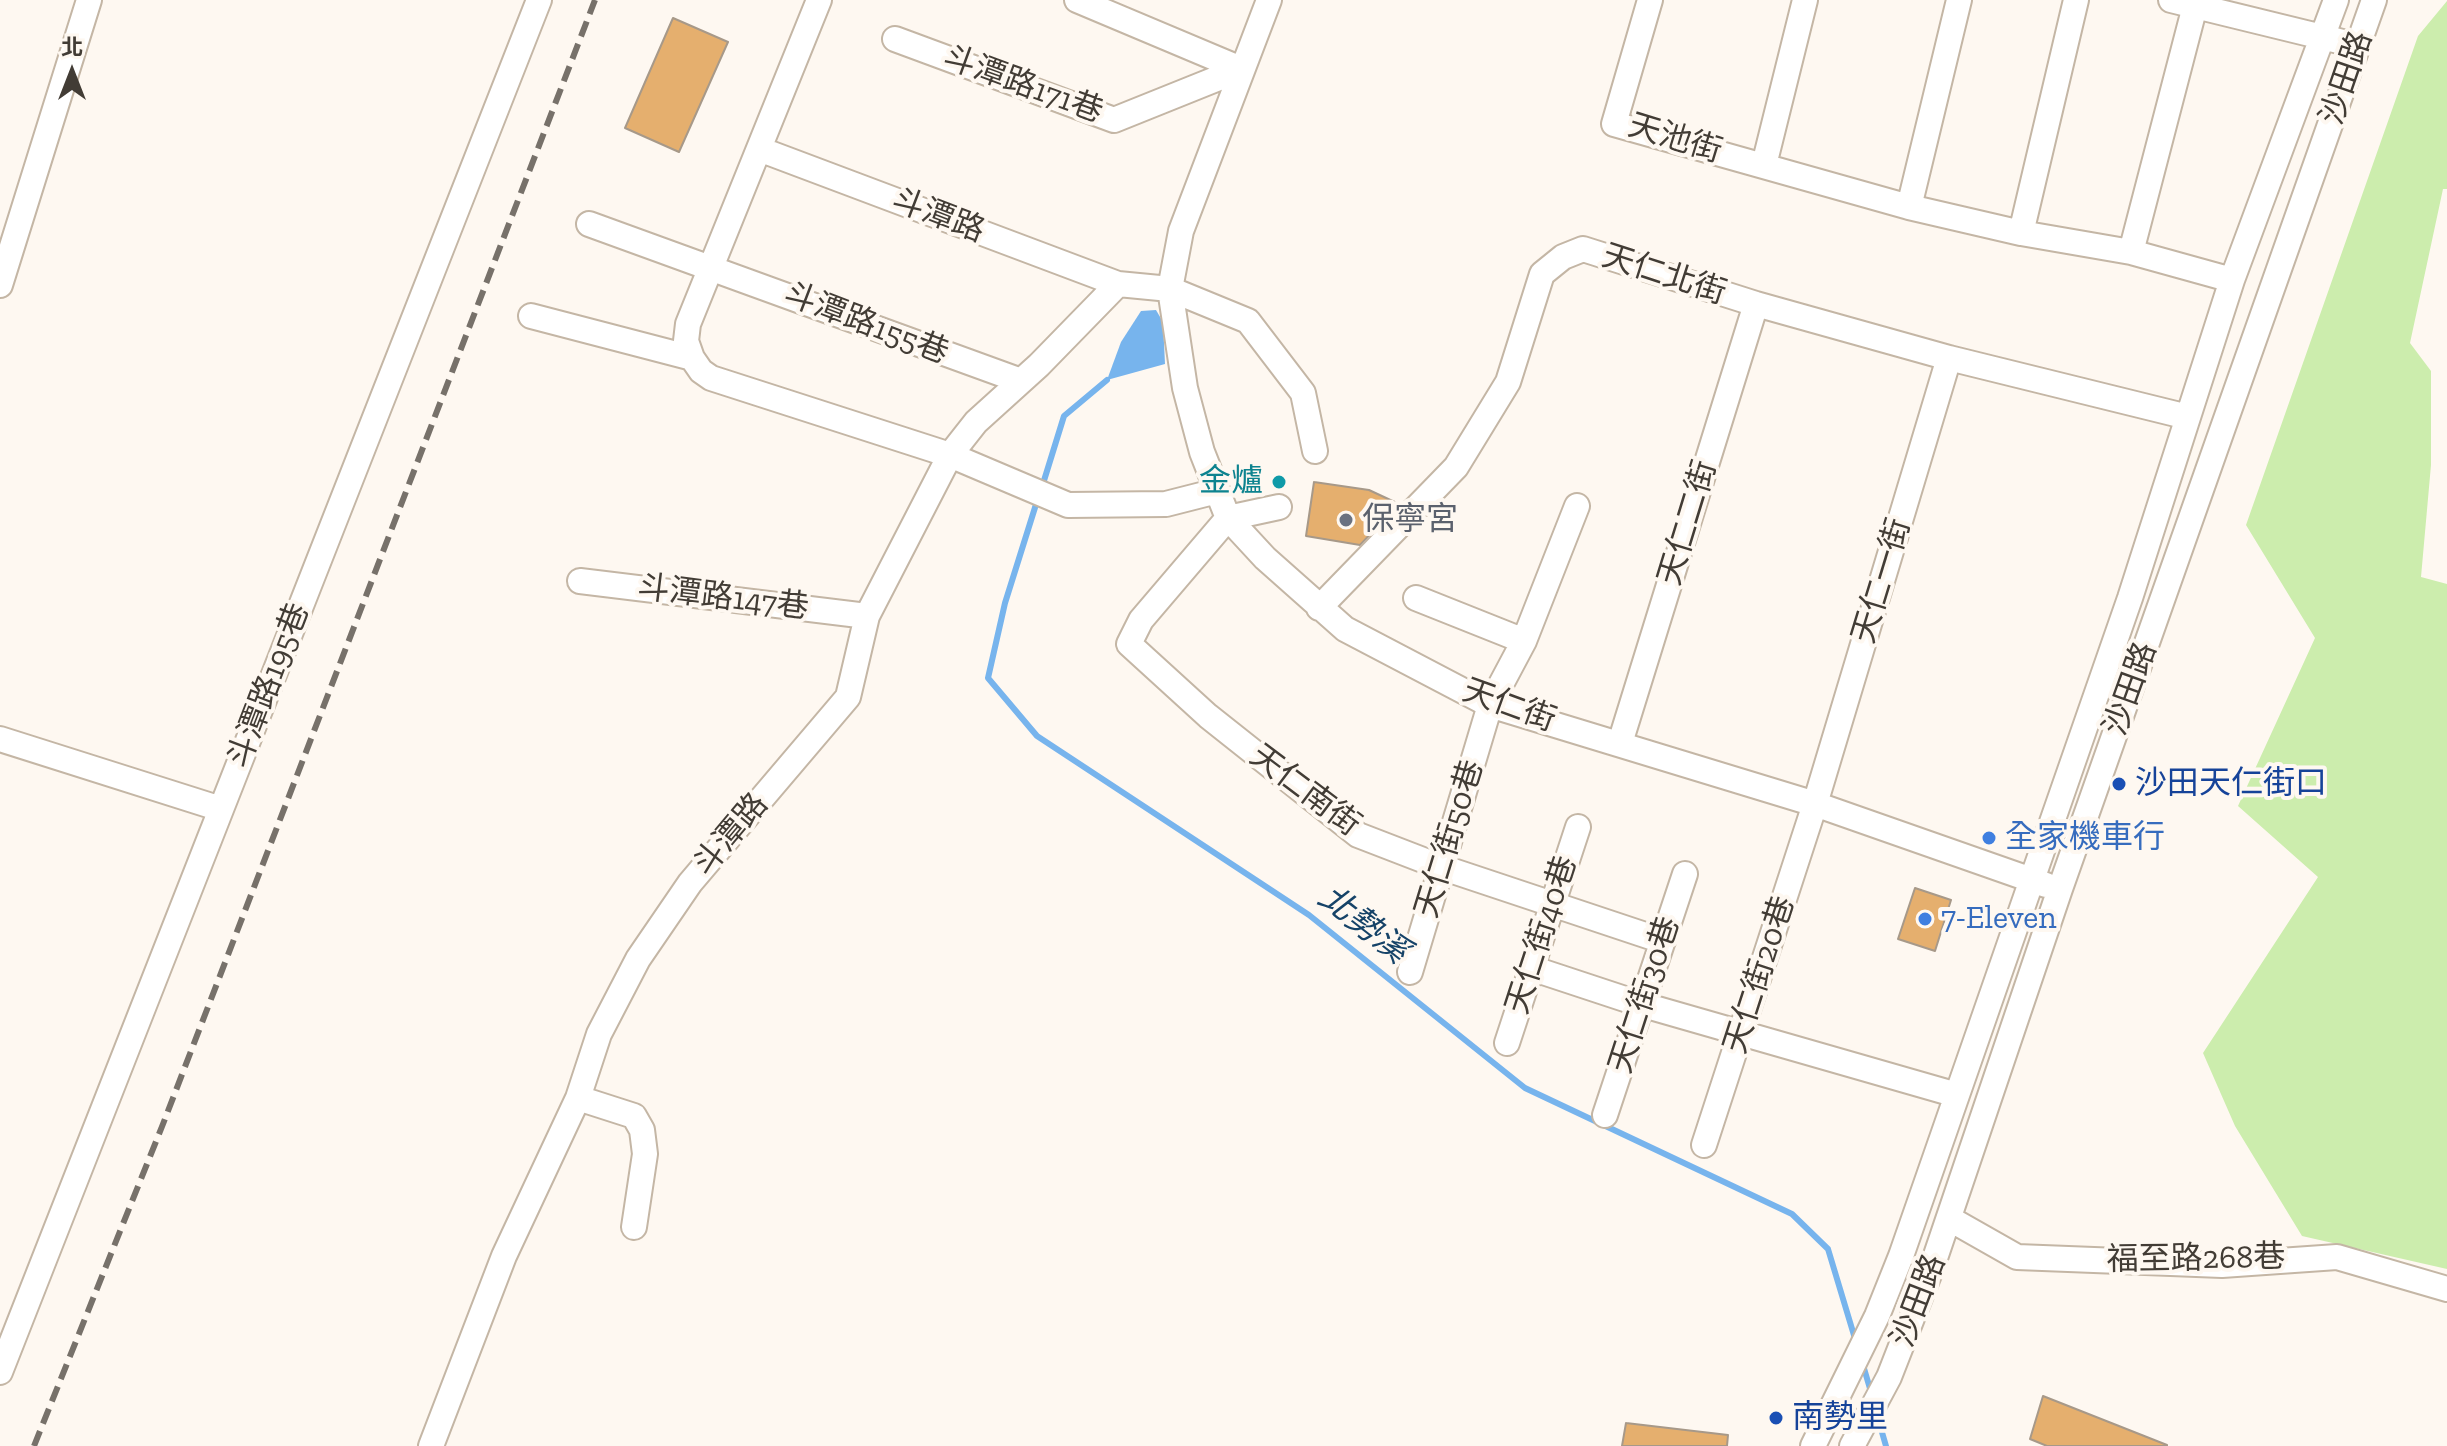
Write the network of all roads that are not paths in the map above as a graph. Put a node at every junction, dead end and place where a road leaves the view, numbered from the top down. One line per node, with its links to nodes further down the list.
1 (89, 0): 26 (street)
2 (539, 0): 49 (street, 斗潭路195巷)
3 (819, 0): 17 (street)
4 (1077, 0): 16 (street)
5 (1269, 0): 16 (street)
6 (1650, 0): 18 (street, 天池街)
7 (1805, 0): 18 (street, 天池街)
8 (1959, 0): 19 (street)
9 (2076, 0): 21 (street)
10 (2336, 0): 13 (street, 沙田路)
11 (2374, 0): 15 (street, 沙田路)
12 (2183, 3): 13 (street); 22 (street)
13 (2322, 38): 15 (street); 24 (street, 沙田路)
14 (895, 39): 16 (street, 斗潭路171巷)
15 (2359, 46): 54 (street, 沙田路)
16 (1241, 69): 27 (street)
17 (759, 149): 23 (street); 25 (street, 斗潭路)
18 (1764, 165): 19 (street, 天池街)
19 (1909, 207): 21 (street, 天池街)
20 (589, 224): 23 (street, 斗潭路155巷)
21 (2021, 233): 22 (street, 天池街)
22 (2131, 252): 24 (street, 天池街)
23 (712, 266): 30 (street); 32 (street, 斗潭路155巷)
24 (2232, 280): 33 (street, 沙田路)
25 (1118, 284): 27 (street, 斗潭路); 32 (street, 斗潭路)
26 (0, 285)
27 (1170, 289): 34 (street, 斗潭路); 36 (street, 天仁街)
28 (1756, 304): 31 (street, 天仁北街); 42 (street, 天仁北街); 47 (street, 天仁二街)
29 (531, 316): 30 (street)
30 (692, 358): 35 (street)
31 (1949, 358): 33 (street, 天仁北街); 48 (street, 天仁一街)
32 (1021, 381): 35 (street, 斗潭路)
33 (2188, 417): 53 (street, 沙田路)
34 (1315, 451)
35 (950, 455): 36 (street); 43 (street, 斗潭路)
36 (1217, 491): 39 (street, 天仁街)
37 (1577, 506): 44 (street, 天仁街50巷)
38 (1279, 507): 39 (street)
39 (1228, 518): 42 (street, 天仁街); 51 (street, 天仁南街)
40 (580, 581): 43 (street, 斗潭路147巷)
41 (1416, 598): 44 (street)
42 (1319, 608): 45 (street, 天仁街)
43 (867, 616): 63 (street, 斗潭路)
44 (1524, 641): 45 (street, 天仁街50巷)
45 (1490, 705): 47 (street, 天仁街); 51 (street, 天仁街50巷)
46 (0, 739): 49 (street)
47 (1620, 743): 48 (street, 天仁街)
48 (1815, 804): 53 (street, 天仁街); 60 (street, 天仁街20巷)
49 (221, 809): 69 (street, 斗潭路195巷)
50 (1578, 827): 55 (street, 天仁街40巷)
51 (1441, 867): 55 (street, 天仁南街); 58 (street, 天仁街50巷)
52 (1685, 874): 56 (street, 天仁街30巷)
53 (2032, 881): 54 (street, 天仁街); 62 (street, 沙田路)
54 (2060, 889): 66 (street, 沙田路)
55 (1552, 902): 56 (street, 天仁南街); 57 (street, 天仁街40巷)
56 (1663, 941): 59 (street, 天仁街30巷)
57 (1531, 968): 59 (street); 61 (street, 天仁街40巷)
58 (1410, 972)
59 (1640, 1004): 60 (street); 64 (street, 天仁街30巷)
60 (1743, 1032): 62 (street); 65 (street, 天仁街20巷)
61 (1507, 1043)
62 (1957, 1095): 71 (street, 沙田路)
63 (578, 1098): 67 (street); 70 (street, 斗潭路)
64 (1605, 1115)
65 (1704, 1145)
66 (1950, 1219): 68 (street, 福至路268巷); 72 (street, 沙田路)
67 (634, 1227)
68 (2447, 1289)
69 (0, 1372)
70 (431, 1446)
71 (1813, 1446)
72 (1852, 1446)

